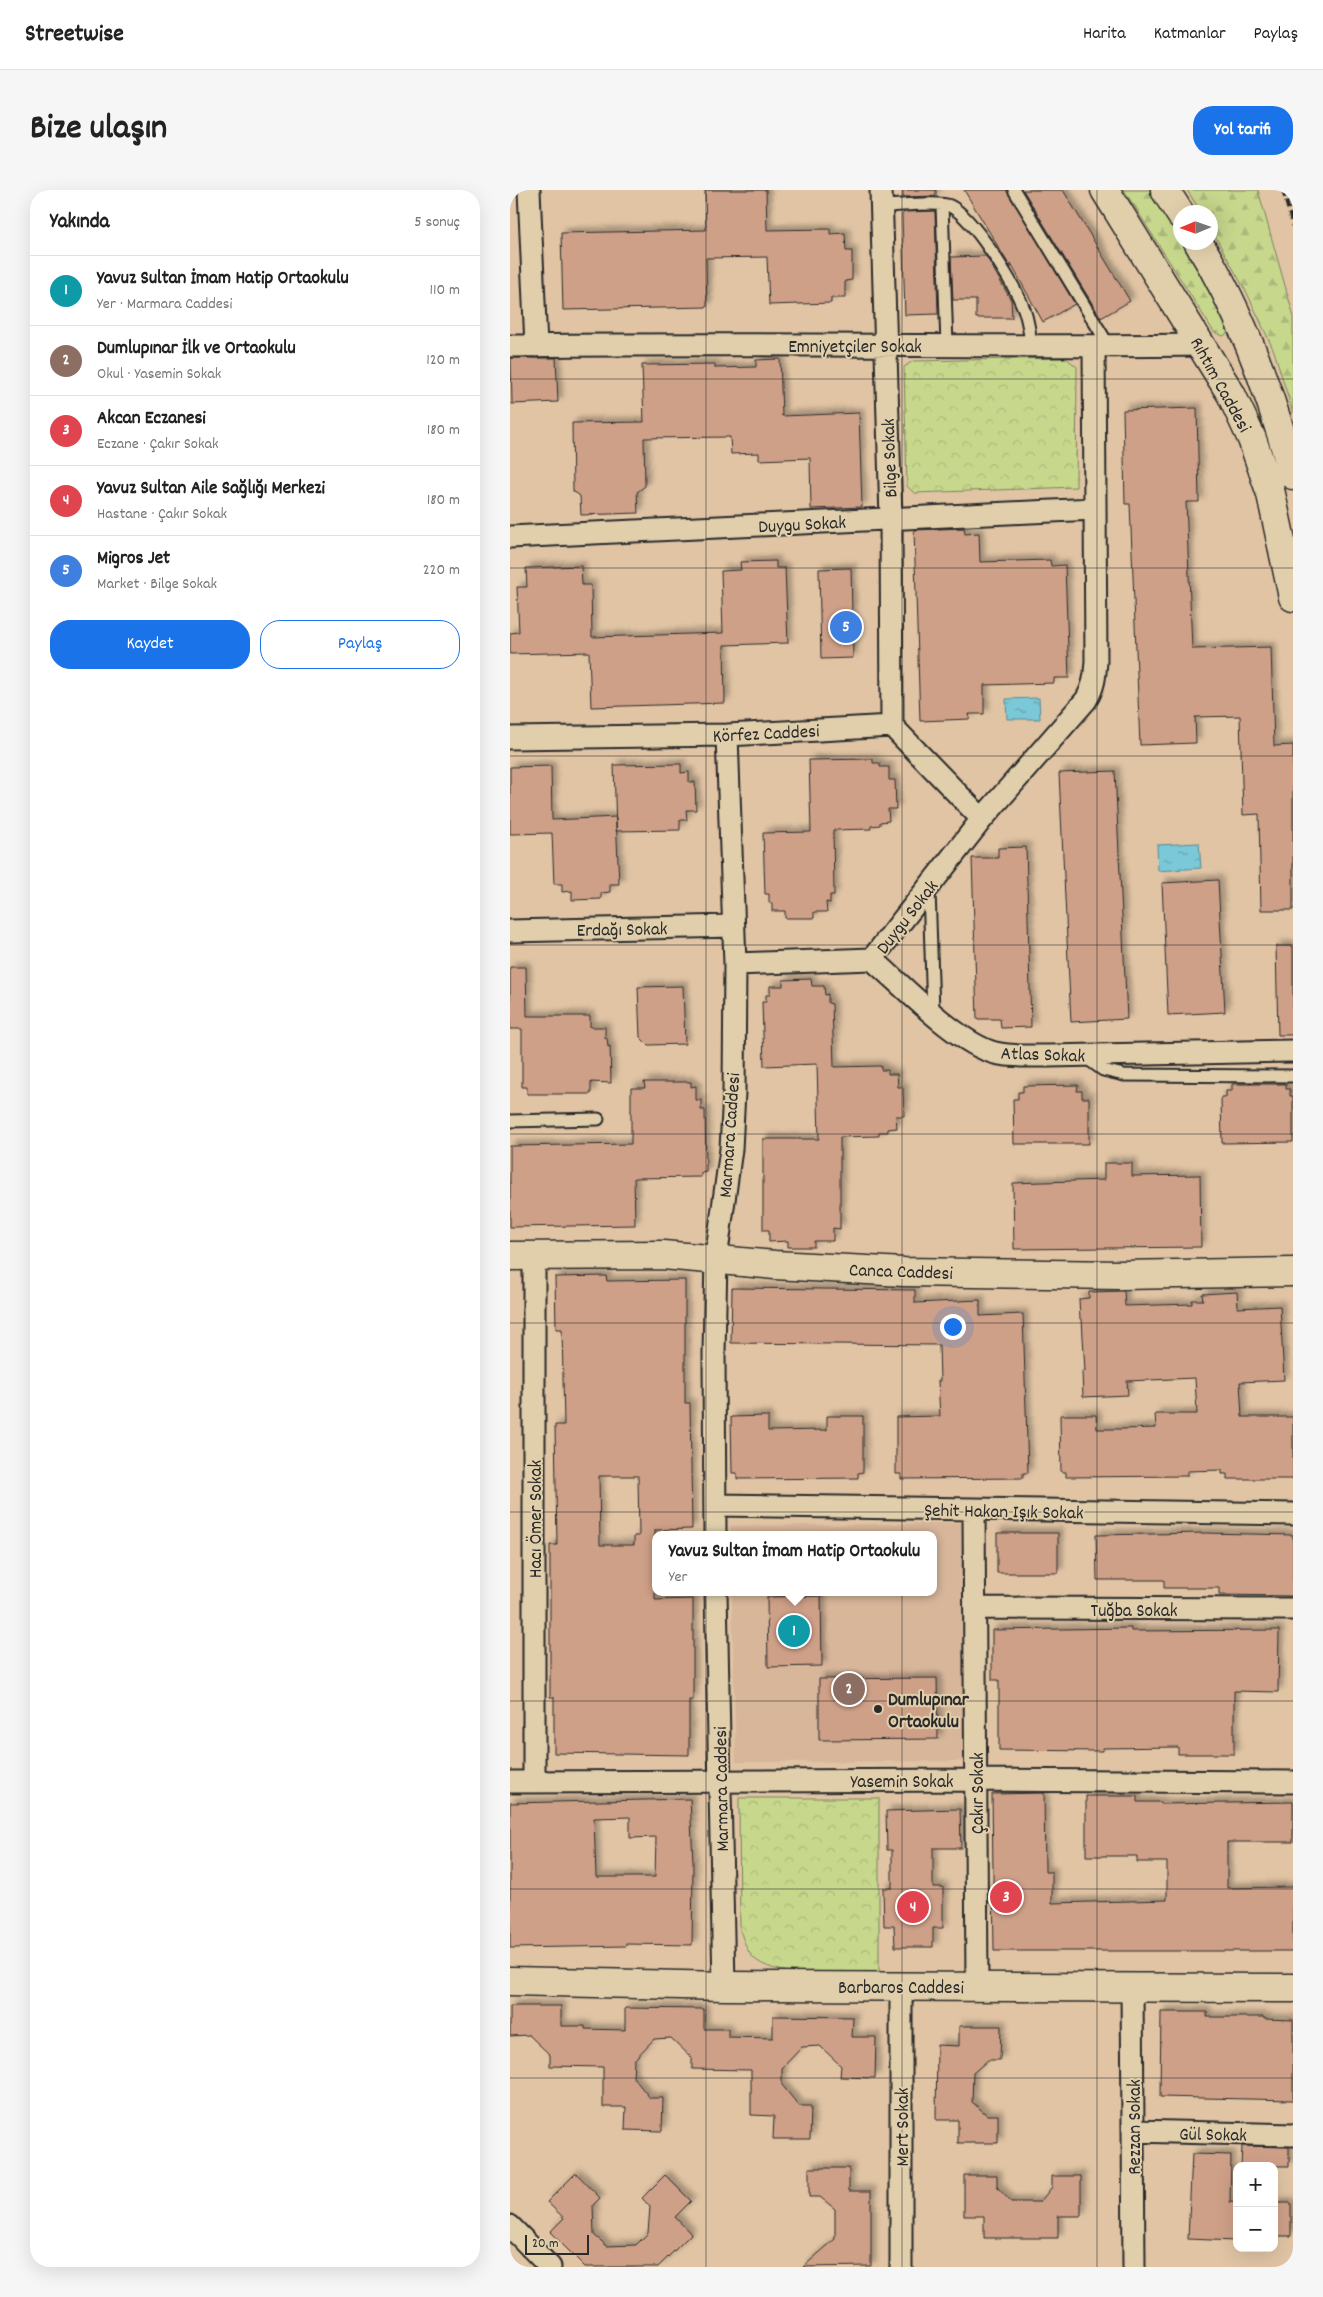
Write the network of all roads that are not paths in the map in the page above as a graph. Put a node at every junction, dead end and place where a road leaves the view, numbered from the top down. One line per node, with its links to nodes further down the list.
1 (529, 190): 14 (street)
2 (1014, 190): 16 (lane)
3 (1105, 190): 12 (street, Rıhtım Caddesi)
4 (1165, 190): 7 (street)
5 (881, 198): 6 (lane); 10 (street, Bilge Sokak)
6 (942, 205): 11 (lane); 15 (lane)
7 (1174, 205)
8 (1202, 250): 9 (street, Rıhtım Caddesi)
9 (1244, 330): 12 (street); 17 (street, Rıhtım Caddesi)
10 (884, 344): 11 (street, Emniyetçiler Sokak); 14 (street, Emniyetçiler Sokak); 19 (street, Bilge Sokak)
11 (947, 345): 15 (street, Emniyetçiler Sokak)
12 (1201, 345): 16 (street, Emniyetçiler Sokak); 21 (street, Rıhtım Caddesi)
13 (510, 346): 14 (street, Emniyetçiler Sokak)
14 (536, 346)
15 (1032, 346): 16 (street, Emniyetçiler Sokak)
16 (1101, 347): 18 (street, Duygu Sokak)
17 (1293, 475)
18 (1094, 509): 19 (street, Duygu Sokak); 25 (street, Duygu Sokak)
19 (891, 518): 20 (street, Duygu Sokak); 22 (street, Bilge Sokak)
20 (510, 537)
21 (1293, 597)
22 (892, 726): 23 (street, Körfez Caddesi); 25 (street)
23 (727, 735): 24 (street, Körfez Caddesi); 27 (street, Marmara Caddesi)
24 (510, 738)
25 (982, 819): 26 (street, Duygu Sokak)
26 (928, 887): 29 (street, Duygu Sokak); 31 (lane)
27 (734, 926): 28 (street, Erdağı Sokak); 30 (street, Marmara Caddesi)
28 (510, 931)
29 (872, 960): 30 (street); 31 (street, Atlas Sokak)
30 (735, 964): 38 (street, Marmara Caddesi)
31 (933, 1012): 33 (street, Atlas Sokak)
32 (1293, 1051): 33 (street, Atlas Sokak)
33 (1082, 1055): 34 (lane)
34 (1293, 1076)
35 (598, 1119): 36 (lane)
36 (510, 1121)
37 (522, 1256): 38 (street, Canca Caddesi); 49 (street, Hacı Ömer Sokak)
38 (716, 1259): 39 (street, Canca Caddesi); 40 (street, Marmara Caddesi)
39 (1293, 1272)
40 (715, 1505): 41 (street, Şehit Hakan Işık Sokak); 43 (street, Marmara Caddesi)
41 (974, 1510): 42 (street, Şehit Hakan Işık Sokak); 45 (street, Çakır Sokak)
42 (1293, 1514)
43 (715, 1531)
44 (716, 1596): 50 (street, Marmara Caddesi)
45 (975, 1608): 46 (street, Tuğba Sokak); 47 (street, Çakır Sokak)
46 (1293, 1609)
47 (975, 1780): 50 (street, Yasemin Sokak); 51 (street, Yasemin Sokak); 54 (street, Çakır Sokak)
48 (510, 1782): 49 (street, Yasemin Sokak)
49 (534, 1782): 50 (street, Yasemin Sokak)
50 (720, 1782): 53 (street, Marmara Caddesi)
51 (1293, 1782)
52 (510, 1981): 53 (street, Barbaros Caddesi)
53 (724, 1986): 55 (street, Barbaros Caddesi)
54 (977, 1986): 55 (street, Barbaros Caddesi); 56 (street, Barbaros Caddesi)
55 (901, 1987): 62 (street, Mert Sokak)
56 (1132, 1987): 57 (street, Barbaros Caddesi); 58 (street, Rezzan Sokak)
57 (1293, 1988)
58 (1134, 2131): 59 (street, Gül Sokak); 63 (street, Rezzan Sokak)
59 (1293, 2135)
60 (510, 2226): 61 (street)
61 (550, 2267)
62 (901, 2267)
63 (1134, 2267)

